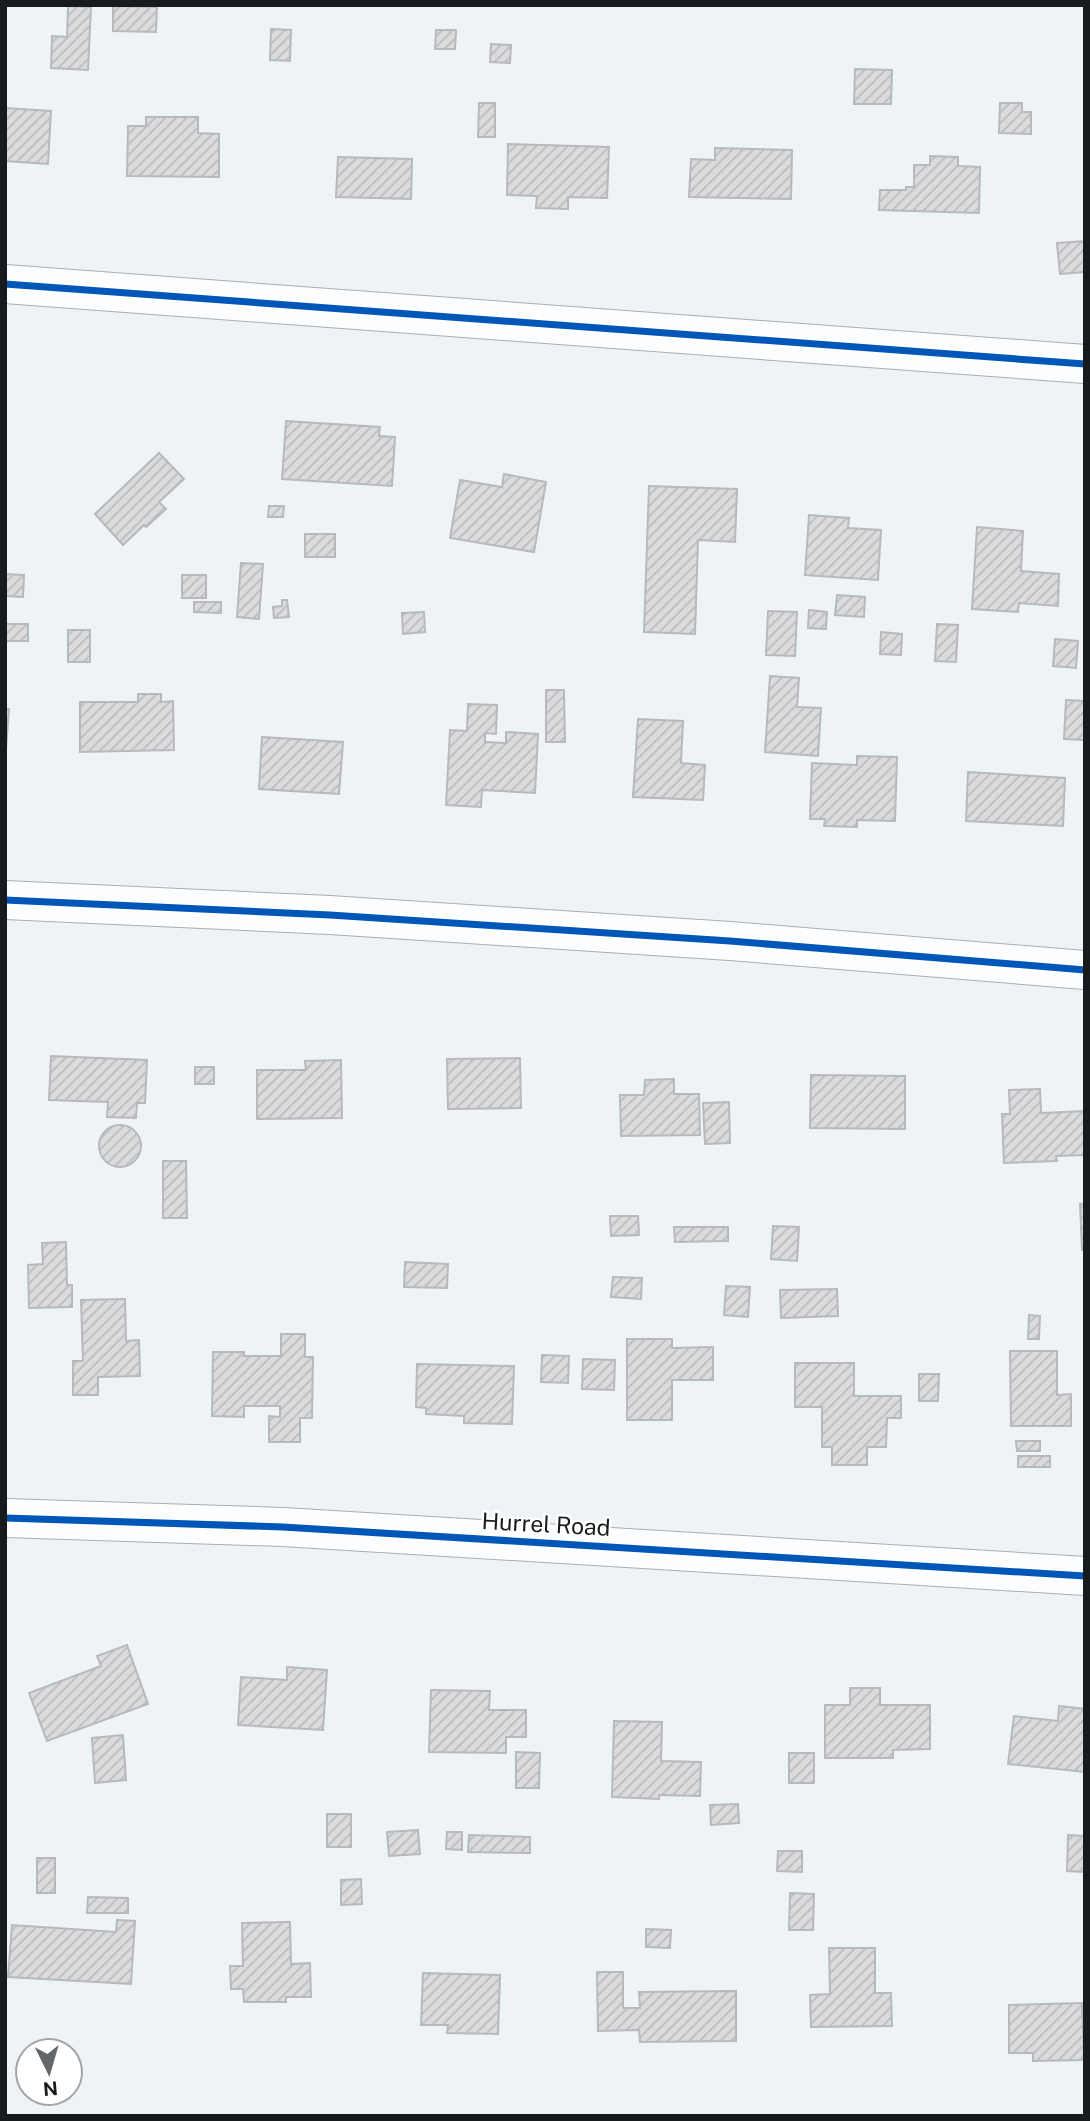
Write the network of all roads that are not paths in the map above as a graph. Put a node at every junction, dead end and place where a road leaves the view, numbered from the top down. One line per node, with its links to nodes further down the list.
1 (5, 284): 2 (street)
2 (1085, 364)
3 (5, 900): 4 (street)
4 (1085, 970)
5 (5, 1518): 6 (street, Hurrel Road)
6 (1085, 1576)

